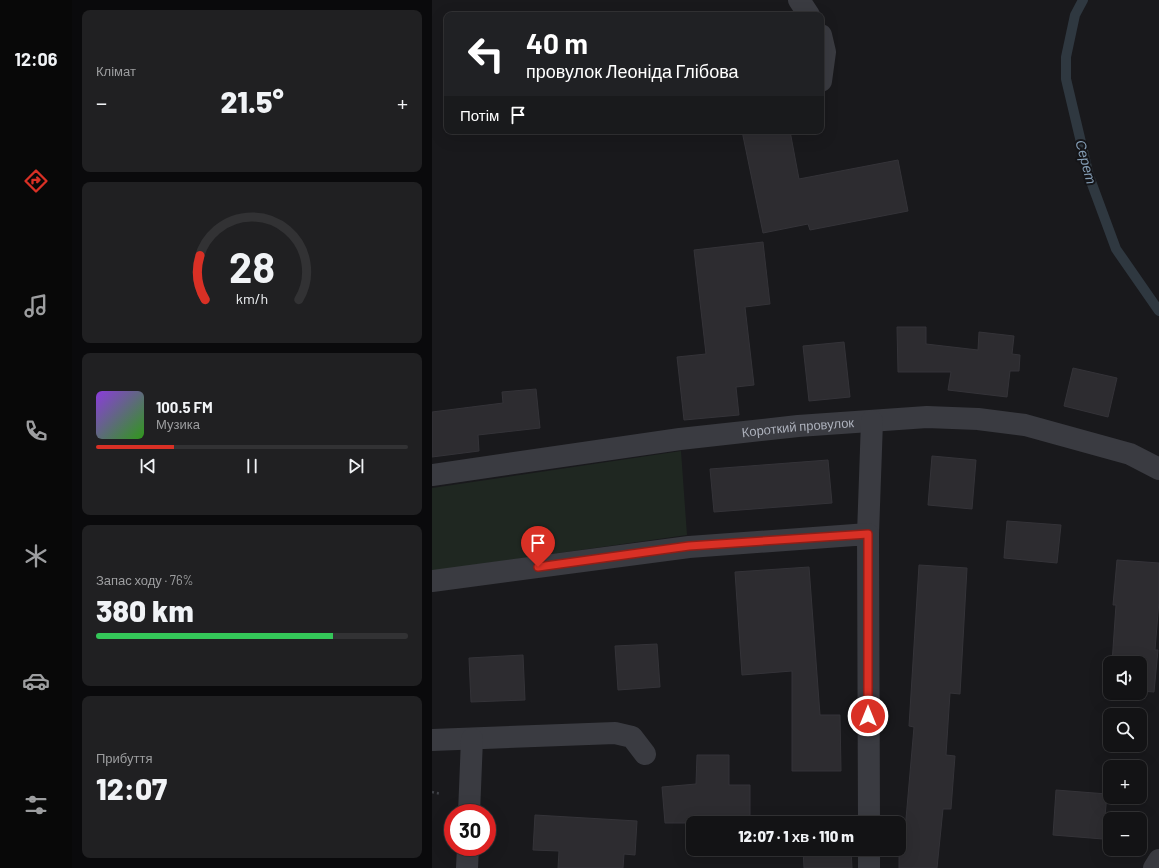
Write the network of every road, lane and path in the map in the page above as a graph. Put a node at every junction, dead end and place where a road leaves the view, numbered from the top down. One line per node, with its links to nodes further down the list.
1 (799, 0): 2 (street)
2 (808, 12)
3 (824, 48): 4 (street)
4 (824, 59)
5 (872, 421): 6 (street, Короткий провулок); 7 (street, Короткий провулок); 8 (street)
6 (1159, 469)
7 (432, 475)
8 (868, 534): 9 (street); 14 (street)
9 (432, 581)
10 (472, 739): 11 (street); 12 (street); 13 (street)
11 (432, 740)
12 (645, 754)
13 (469, 804)
14 (869, 816)
15 (468, 856): 18 (street)
16 (869, 856): 19 (street)
17 (1159, 860): 20 (street)
18 (467, 868)
19 (869, 868)
20 (1154, 868)

